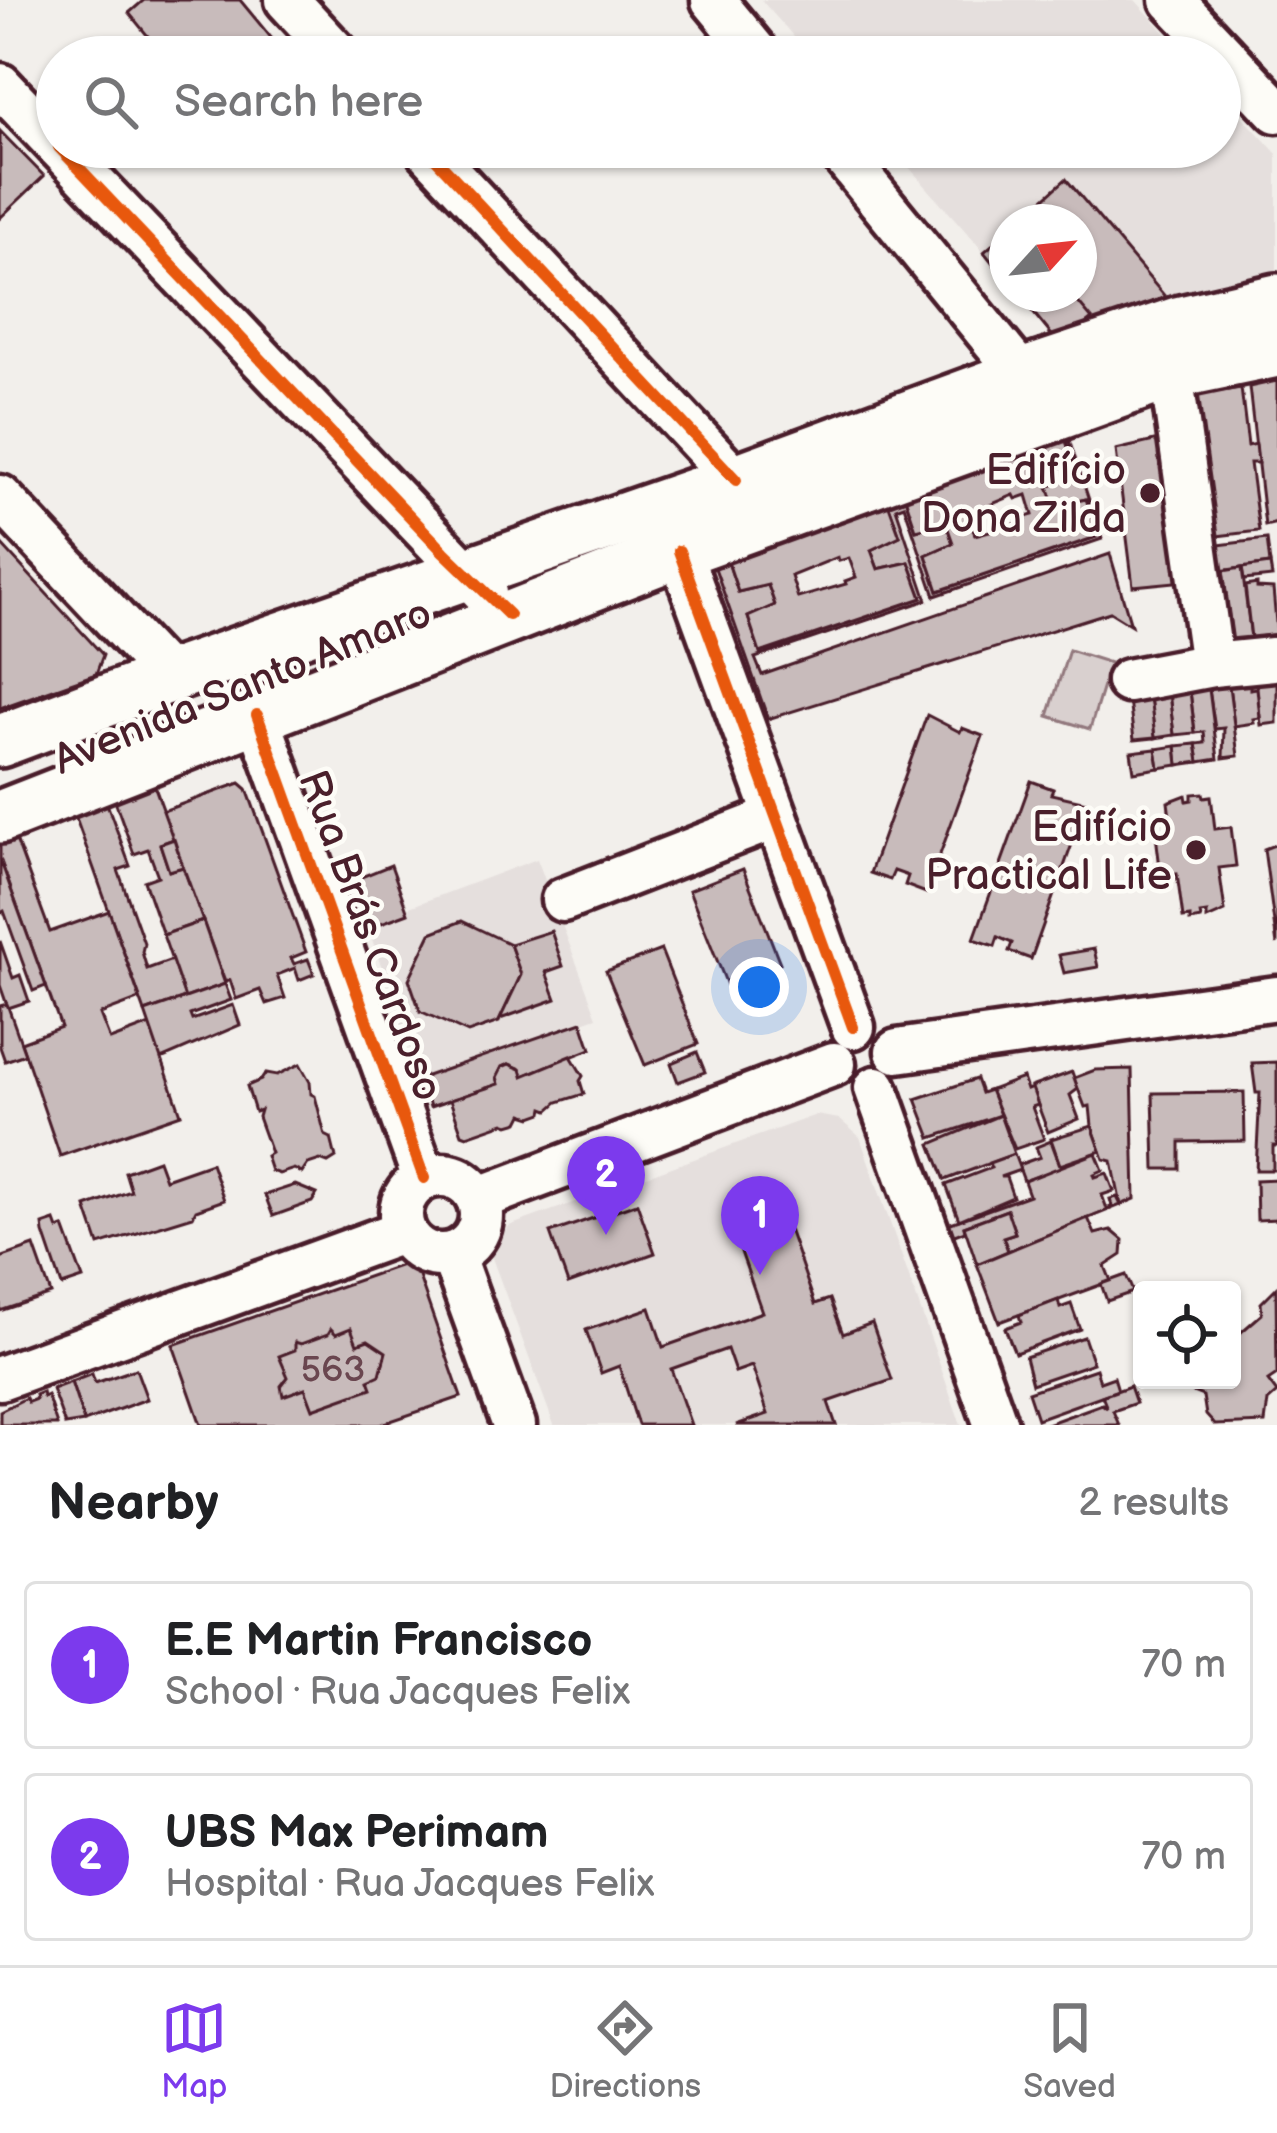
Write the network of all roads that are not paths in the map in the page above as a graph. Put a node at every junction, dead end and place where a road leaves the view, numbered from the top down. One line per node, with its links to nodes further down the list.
1 (287, 0): 4 (street)
2 (712, 0): 5 (street)
3 (1181, 2): 6 (street)
4 (320, 36)
5 (742, 36)
6 (1211, 36)
7 (1241, 70): 9 (street)
8 (0, 85): 10 (street)
9 (1277, 111)
10 (36, 123)
11 (79, 168): 21 (street)
12 (445, 168): 18 (street)
13 (853, 168): 17 (street)
14 (1277, 301): 17 (main road, Avenida Santo Amaro)
15 (1277, 351): 16 (main road, Avenida Santo Amaro)
16 (1171, 373): 20 (main road, Avenida Santo Amaro); 24 (street)
17 (1022, 375): 18 (main road, Avenida Santo Amaro)
18 (736, 480): 21 (main road, Avenida Santo Amaro)
19 (0, 497): 25 (street)
20 (679, 551): 22 (main road, Avenida Santo Amaro); 30 (street)
21 (464, 572): 22 (street); 25 (main road, Avenida Santo Amaro)
22 (508, 615): 27 (main road, Avenida Santo Amaro)
23 (1273, 659): 24 (street)
24 (1212, 665): 26 (street)
25 (169, 677): 28 (main road, Avenida Santo Amaro)
26 (1128, 681)
27 (257, 715): 29 (main road, Avenida Santo Amaro); 36 (street, Rua Brás Cardoso)
28 (0, 741)
29 (0, 817)
30 (776, 817): 31 (street); 33 (street)
31 (563, 900)
32 (1277, 998): 34 (street)
33 (843, 1046): 34 (street); 35 (street); 37 (street)
34 (897, 1051): 35 (street)
35 (876, 1088): 42 (street)
36 (424, 1178): 37 (street); 38 (street)
37 (478, 1199): 39 (street)
38 (404, 1231): 39 (street); 40 (street)
39 (452, 1254): 41 (street)
40 (0, 1378)
41 (514, 1425)
42 (995, 1425)

